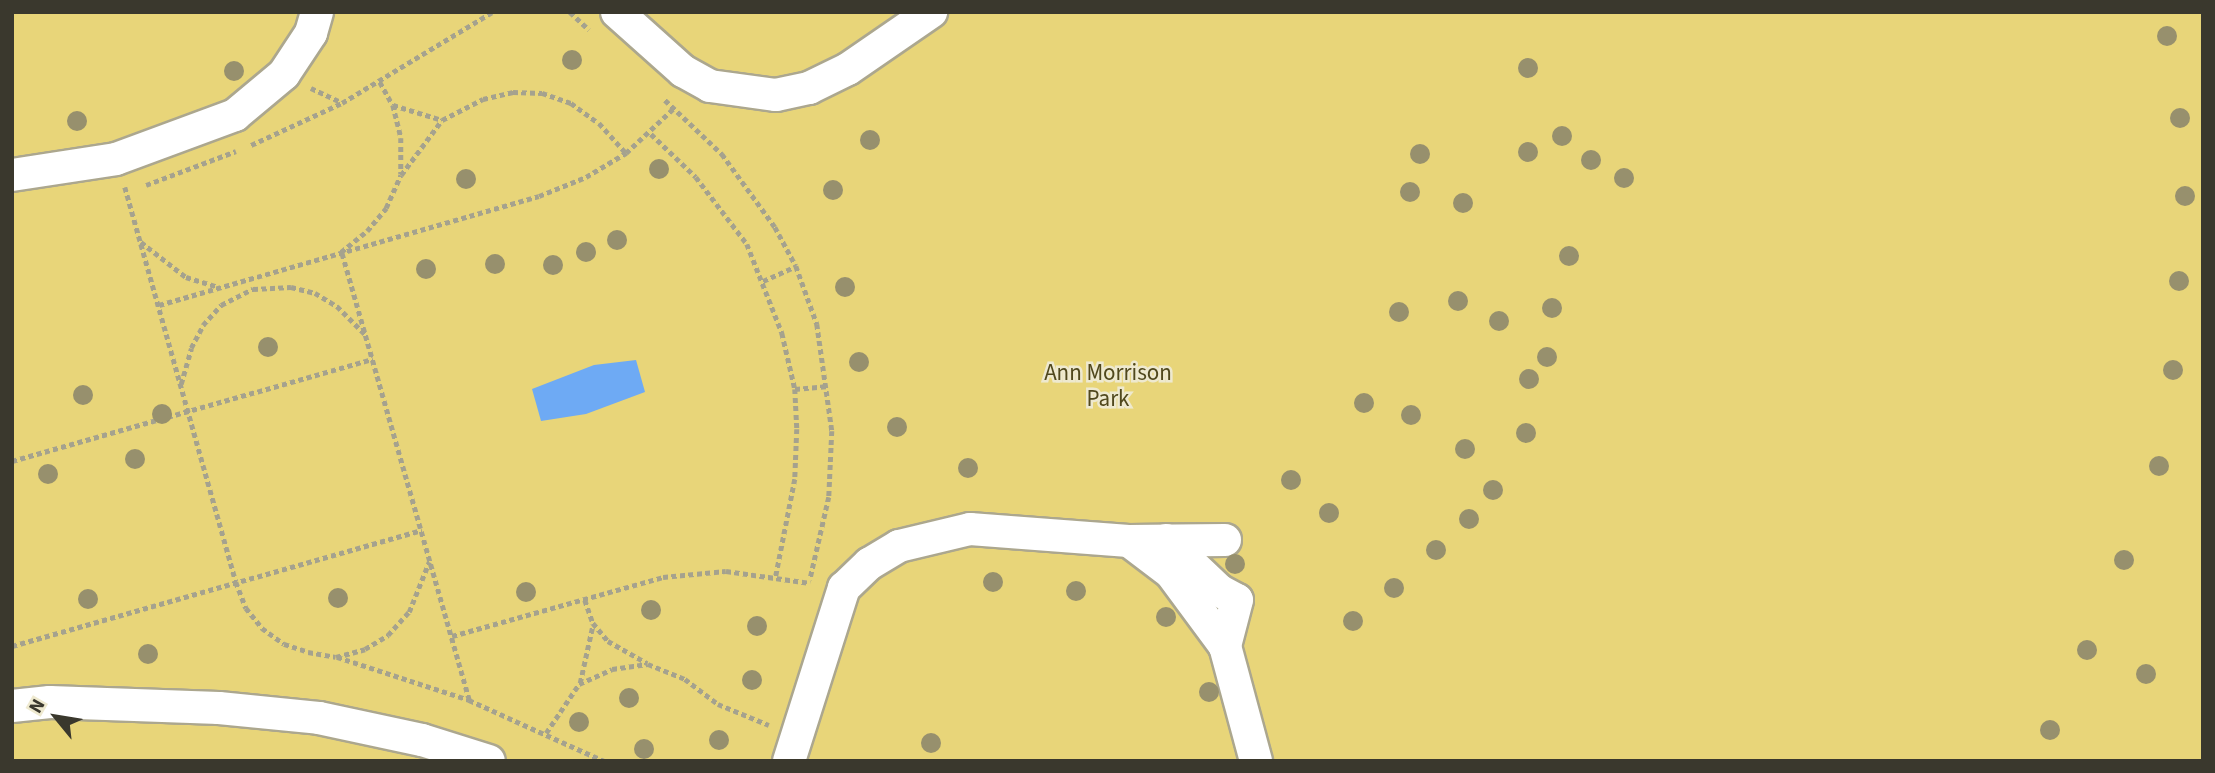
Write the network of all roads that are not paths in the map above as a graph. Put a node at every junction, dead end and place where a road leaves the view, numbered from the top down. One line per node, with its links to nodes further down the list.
1 (317, 12): 4 (lane)
2 (617, 12): 3 (lane)
3 (931, 12)
4 (12, 175)
5 (1166, 540): 6 (lane); 7 (lane); 7 (lane)
6 (1129, 541): 8 (lane); 11 (lane)
7 (1204, 576): 8 (lane)
8 (1225, 646): 12 (lane)
9 (12, 706): 10 (lane)
10 (489, 761)
11 (789, 761)
12 (1256, 761)

